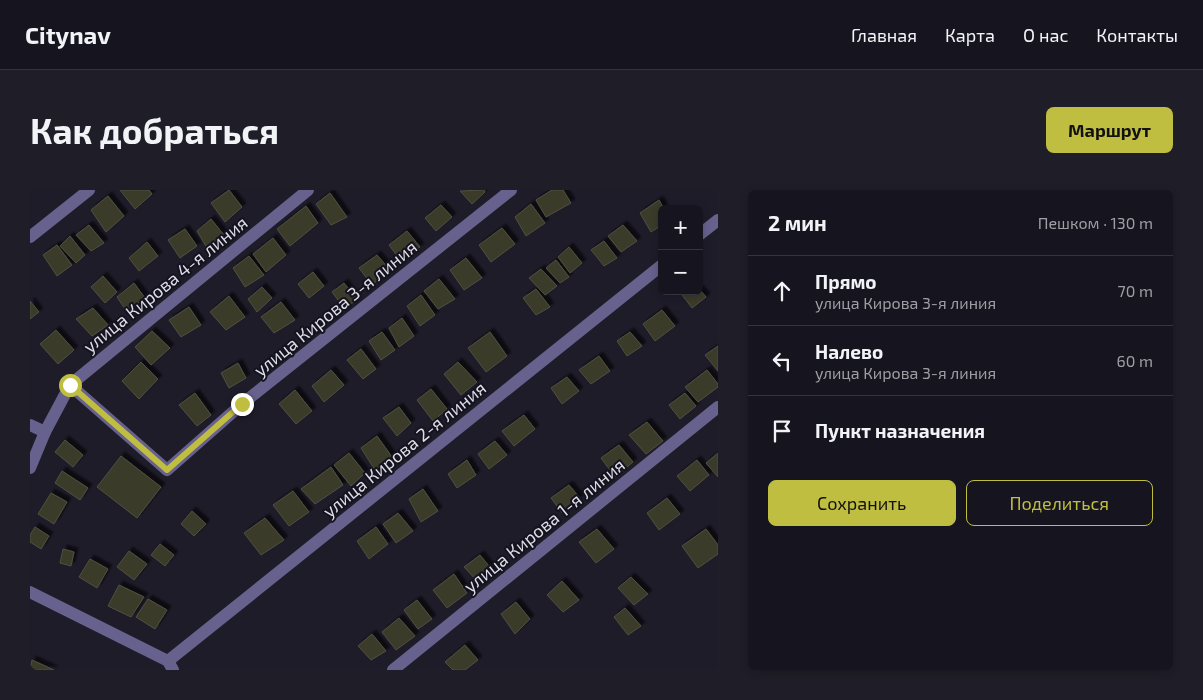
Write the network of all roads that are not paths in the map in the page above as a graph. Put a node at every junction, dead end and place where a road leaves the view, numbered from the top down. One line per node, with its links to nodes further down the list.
1 (89, 190): 6 (street)
2 (308, 190): 8 (street, улица Кирова 4-я линия)
3 (511, 190): 8 (street, улица Кирова 3-я линия)
4 (718, 220): 5 (street)
5 (703, 232)
6 (30, 238)
7 (658, 268): 14 (street, улица Кирова 2-я линия)
8 (70, 385): 11 (street, улица Кирова 4-я линия)
9 (718, 407): 15 (street, улица Кирова 1-я линия)
10 (30, 424): 11 (street)
11 (45, 432): 12 (street, улица Кирова 4-я линия)
12 (30, 468)
13 (30, 592): 14 (street)
14 (170, 666)
15 (393, 670)

